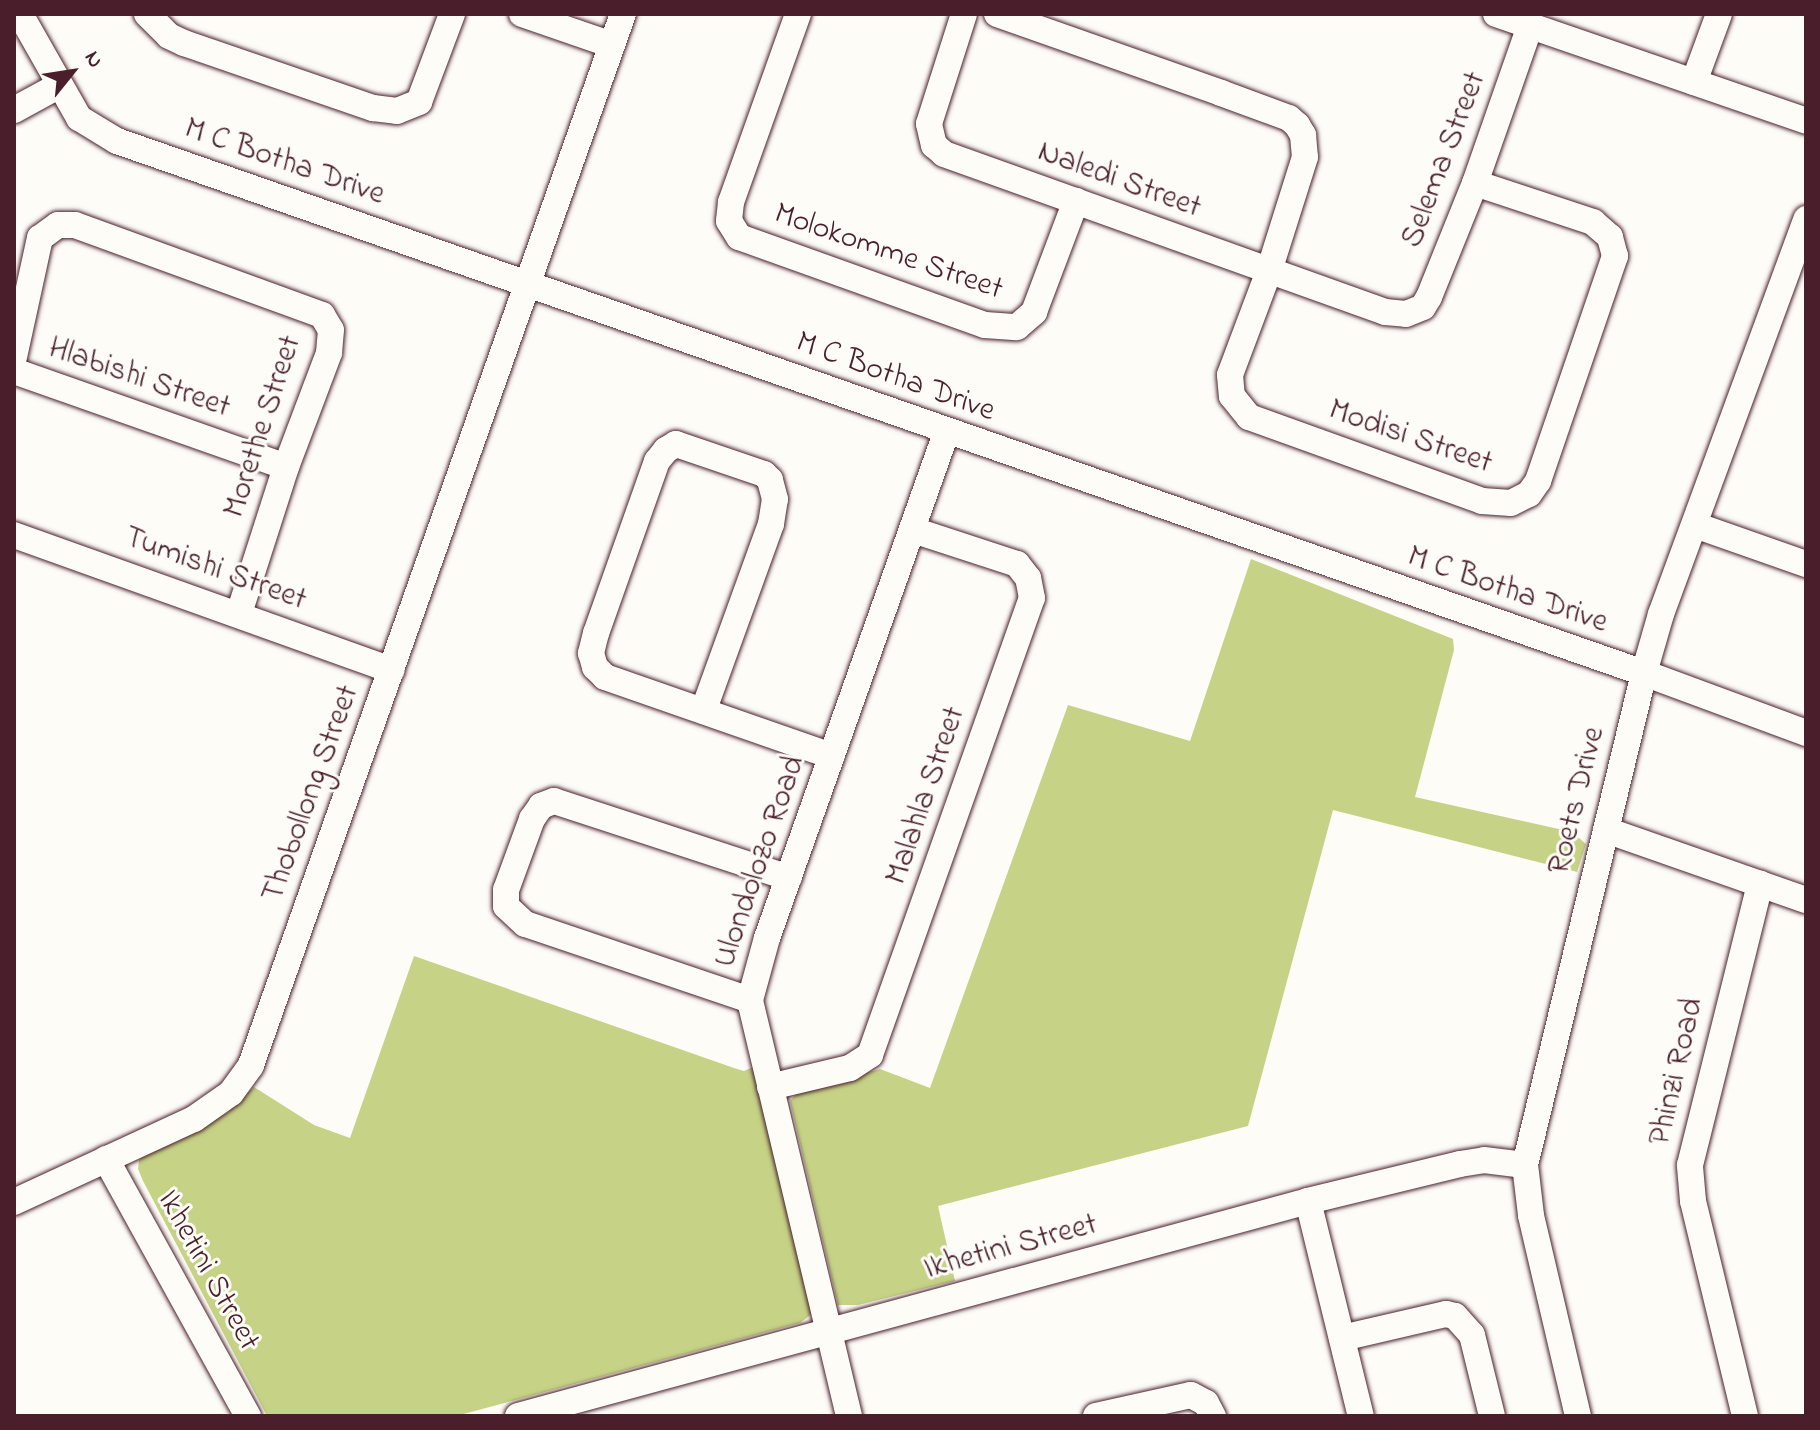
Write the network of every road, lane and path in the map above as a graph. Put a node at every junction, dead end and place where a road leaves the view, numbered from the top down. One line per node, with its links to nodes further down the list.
1 (20, 14): 14 (street, M C Botha Drive)
2 (147, 14): 3 (street)
3 (452, 14)
4 (522, 14): 12 (street)
5 (623, 14): 12 (street, Thobollong Street)
6 (798, 14): 18 (street, Molokomme Street)
7 (964, 14): 18 (street, Naledi Street)
8 (997, 14): 20 (street, Modisi Street)
9 (1496, 14): 11 (street)
10 (1719, 14): 13 (street)
11 (1530, 26): 13 (street); 17 (street, Selema Street)
12 (612, 45): 21 (street, Thobollong Street)
13 (1694, 82): 16 (street)
14 (58, 86): 15 (street); 21 (street, M C Botha Drive)
15 (14, 110)
16 (1806, 121)
17 (1475, 183): 20 (street, Modisi Street); 22 (street, Selema Street)
18 (1076, 201): 20 (street, Naledi Street)
19 (1806, 219): 27 (street, Roets Drive)
20 (1269, 271): 22 (street, Naledi Street)
21 (526, 283): 25 (street, M C Botha Drive); 32 (street, Thobollong Street)
22 (1415, 312)
23 (14, 357): 26 (street, Morethe Street)
24 (14, 371): 26 (street, Hlabishi Street)
25 (946, 433): 28 (street, Ulondolozo Road); 33 (street, M C Botha Drive)
26 (286, 467): 31 (street, Morethe Street)
27 (1695, 525): 30 (street); 33 (street, Roets Drive)
28 (913, 530): 36 (street, Ulondolozo Road); 42 (street, Malahla Street)
29 (14, 535): 31 (street, Tumishi Street)
30 (1806, 564)
31 (239, 613): 32 (street, Tumishi Street)
32 (392, 670): 43 (street, Thobollong Street)
33 (1644, 673): 35 (street, M C Botha Drive); 37 (street, Roets Drive)
34 (704, 709): 34 (street); 36 (street)
35 (1806, 733)
36 (832, 756): 38 (street, Ulondolozo Road)
37 (1606, 830): 39 (street); 44 (street, Roets Drive)
38 (789, 878): 41 (street, Ulondolozo Road); 41 (street)
39 (1760, 884): 40 (street); 57 (street, Phinzi Road)
40 (1806, 900)
41 (750, 1000): 42 (street, Ulondolozo Road)
42 (770, 1087): 47 (street, Ulondolozo Road)
43 (106, 1159): 46 (street, Thobollong Street); 49 (street, Ikhetini Street)
44 (1525, 1165): 45 (street, Ikhetini Street); 56 (street, Roets Drive)
45 (1308, 1201): 47 (street, Ikhetini Street); 48 (street)
46 (14, 1202)
47 (830, 1333): 50 (street, Ikhetini Street); 51 (street, Ulondolozo Road)
48 (1342, 1338): 54 (street); 55 (street)
49 (248, 1416)
50 (518, 1416)
51 (849, 1416)
52 (1096, 1416): 53 (street)
53 (1213, 1416)
54 (1361, 1416)
55 (1492, 1416)
56 (1578, 1416)
57 (1745, 1416)

